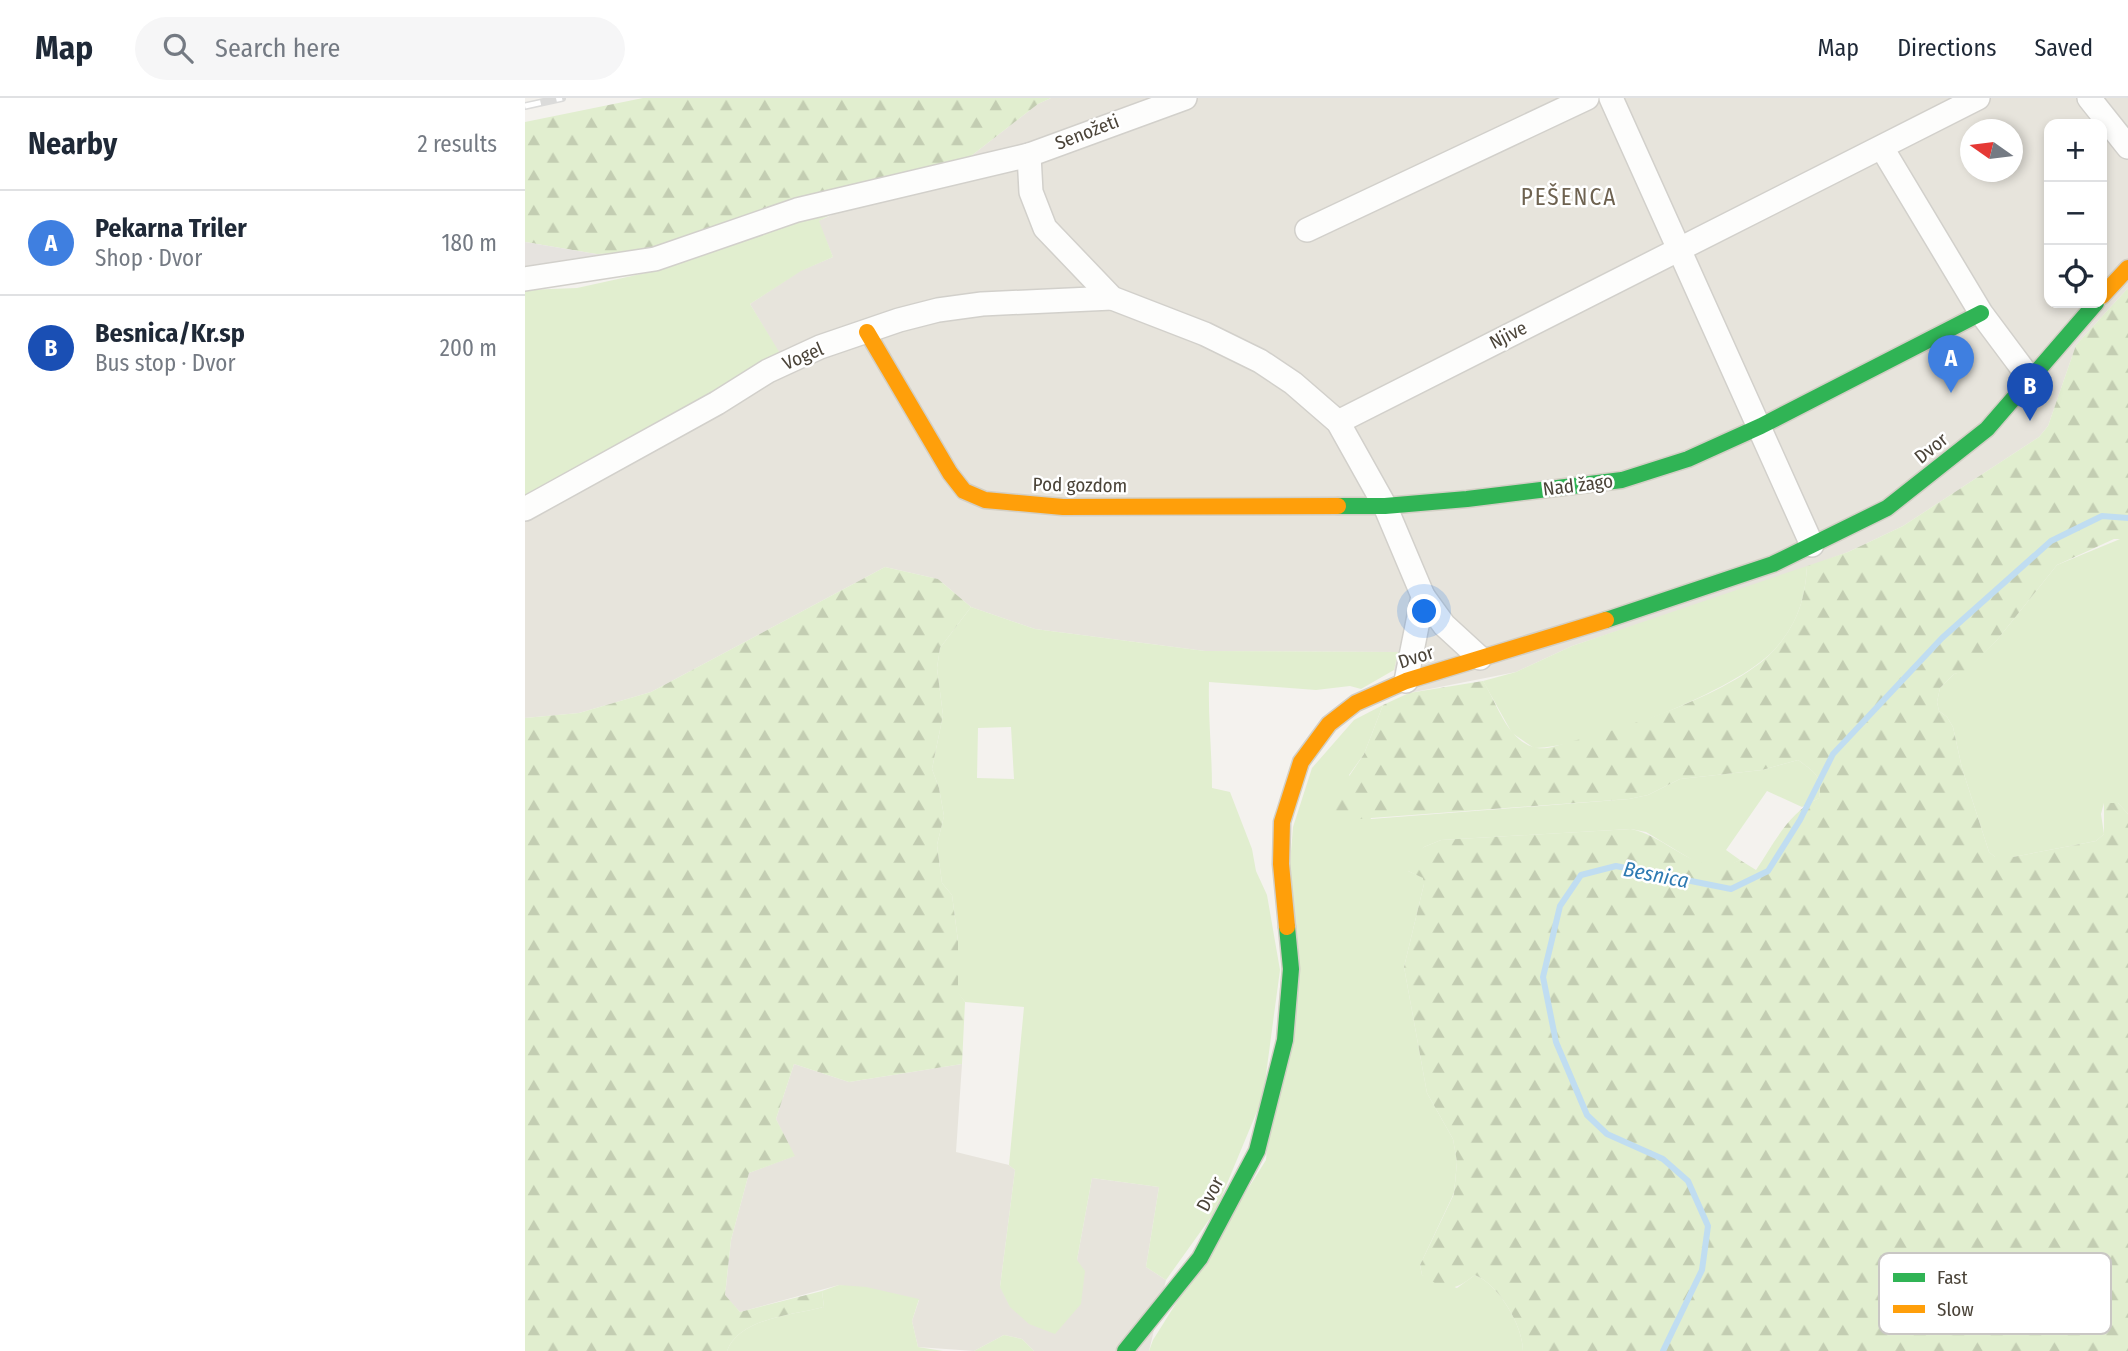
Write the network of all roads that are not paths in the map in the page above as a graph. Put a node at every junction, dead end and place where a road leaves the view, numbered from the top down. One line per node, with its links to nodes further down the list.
1 (1185, 98): 8 (street, Senožeti)
2 (1587, 98): 9 (street)
3 (1611, 98): 10 (street)
4 (1978, 98): 7 (street, Njive)
5 (2089, 98): 6 (street)
6 (2128, 147)
7 (1882, 148): 10 (street, Njive); 16 (street)
8 (1029, 155): 12 (street); 14 (street)
9 (1307, 230)
10 (1678, 248): 19 (street, Njive); 20 (street)
11 (2128, 268): 13 (street)
12 (525, 279)
13 (2107, 291)
14 (1112, 298): 17 (street, Vogel); 19 (street)
15 (2092, 308): 18 (street, Dvor)
16 (1981, 313): 18 (street); 20 (street, Nad žago)
17 (867, 332): 21 (street, Pod gozdom); 22 (street, Vogel)
18 (2031, 380): 23 (street, Dvor)
19 (1338, 422): 21 (street)
20 (1761, 426): 21 (street, Nad žago); 23 (street)
21 (1385, 506): 24 (street)
22 (525, 509)
23 (1812, 545): 25 (street, Dvor)
24 (1423, 596): 25 (street); 26 (street)
25 (1480, 658): 26 (street, Dvor)
26 (1406, 681): 27 (street, Dvor)
27 (1125, 1351)

